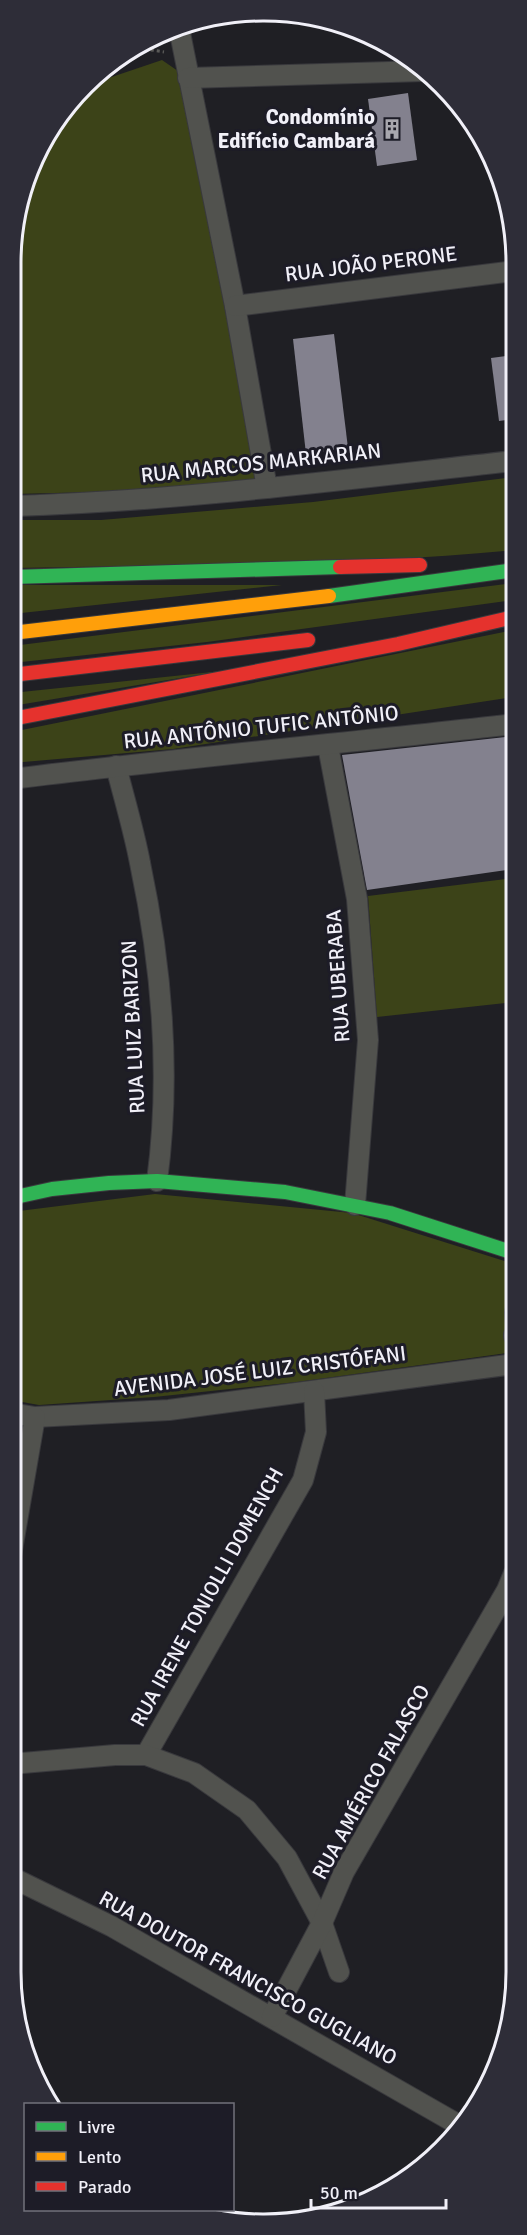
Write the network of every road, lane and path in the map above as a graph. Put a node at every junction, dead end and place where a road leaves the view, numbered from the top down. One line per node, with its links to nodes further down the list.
1 (180, 36): 3 (street)
2 (149, 50): 3 (path)
3 (184, 55): 5 (street)
4 (411, 71): 5 (street)
5 (188, 78): 7 (street)
6 (506, 272): 7 (street, RUA JOÃO PERONE)
7 (235, 306): 9 (street)
8 (506, 462): 9 (street, RUA MARCOS MARKARIAN)
9 (267, 488): 10 (street, RUA MARCOS MARKARIAN)
10 (21, 506)
11 (506, 561): 12 (main road)
12 (467, 563)
13 (432, 564): 15 (main road)
14 (506, 571): 19 (main road)
15 (21, 577)
16 (506, 611): 18 (main road)
17 (506, 619): 22 (main road)
18 (413, 627)
19 (21, 632)
20 (322, 639): 21 (main road)
21 (21, 674)
22 (21, 717)
23 (506, 725): 24 (street, RUA ANTÔNIO TUFIC ANTÔNIO)
24 (328, 746): 25 (street, RUA ANTÔNIO TUFIC ANTÔNIO); 29 (street, RUA UBERABA)
25 (116, 766): 26 (street, RUA ANTÔNIO TUFIC ANTÔNIO); 27 (street, RUA LUIZ BARIZON)
26 (21, 778)
27 (157, 1181): 28 (main road); 29 (main road)
28 (21, 1196)
29 (355, 1205): 30 (main road)
30 (506, 1250)
31 (506, 1365): 32 (street, AVENIDA JOSÉ LUIZ CRISTÓFANI)
32 (314, 1391): 34 (street, AVENIDA JOSÉ LUIZ CRISTÓFANI); 37 (street, RUA IRENE TONIOLLI DOMENCH)
33 (21, 1415): 34 (street, AVENIDA JOSÉ LUIZ CRISTÓFANI)
34 (35, 1417): 35 (street)
35 (21, 1498)
36 (506, 1592): 40 (street, RUA AMÉRICO FALASCO)
37 (146, 1755): 38 (street); 40 (street)
38 (21, 1763)
39 (21, 1882): 42 (street, RUA DOUTOR FRANCISCO GUGLIANO)
40 (322, 1923): 41 (street); 42 (street, RUA AMÉRICO FALASCO)
41 (339, 1972)
42 (272, 2017): 43 (street, RUA DOUTOR FRANCISCO GUGLIANO)
43 (454, 2122)

